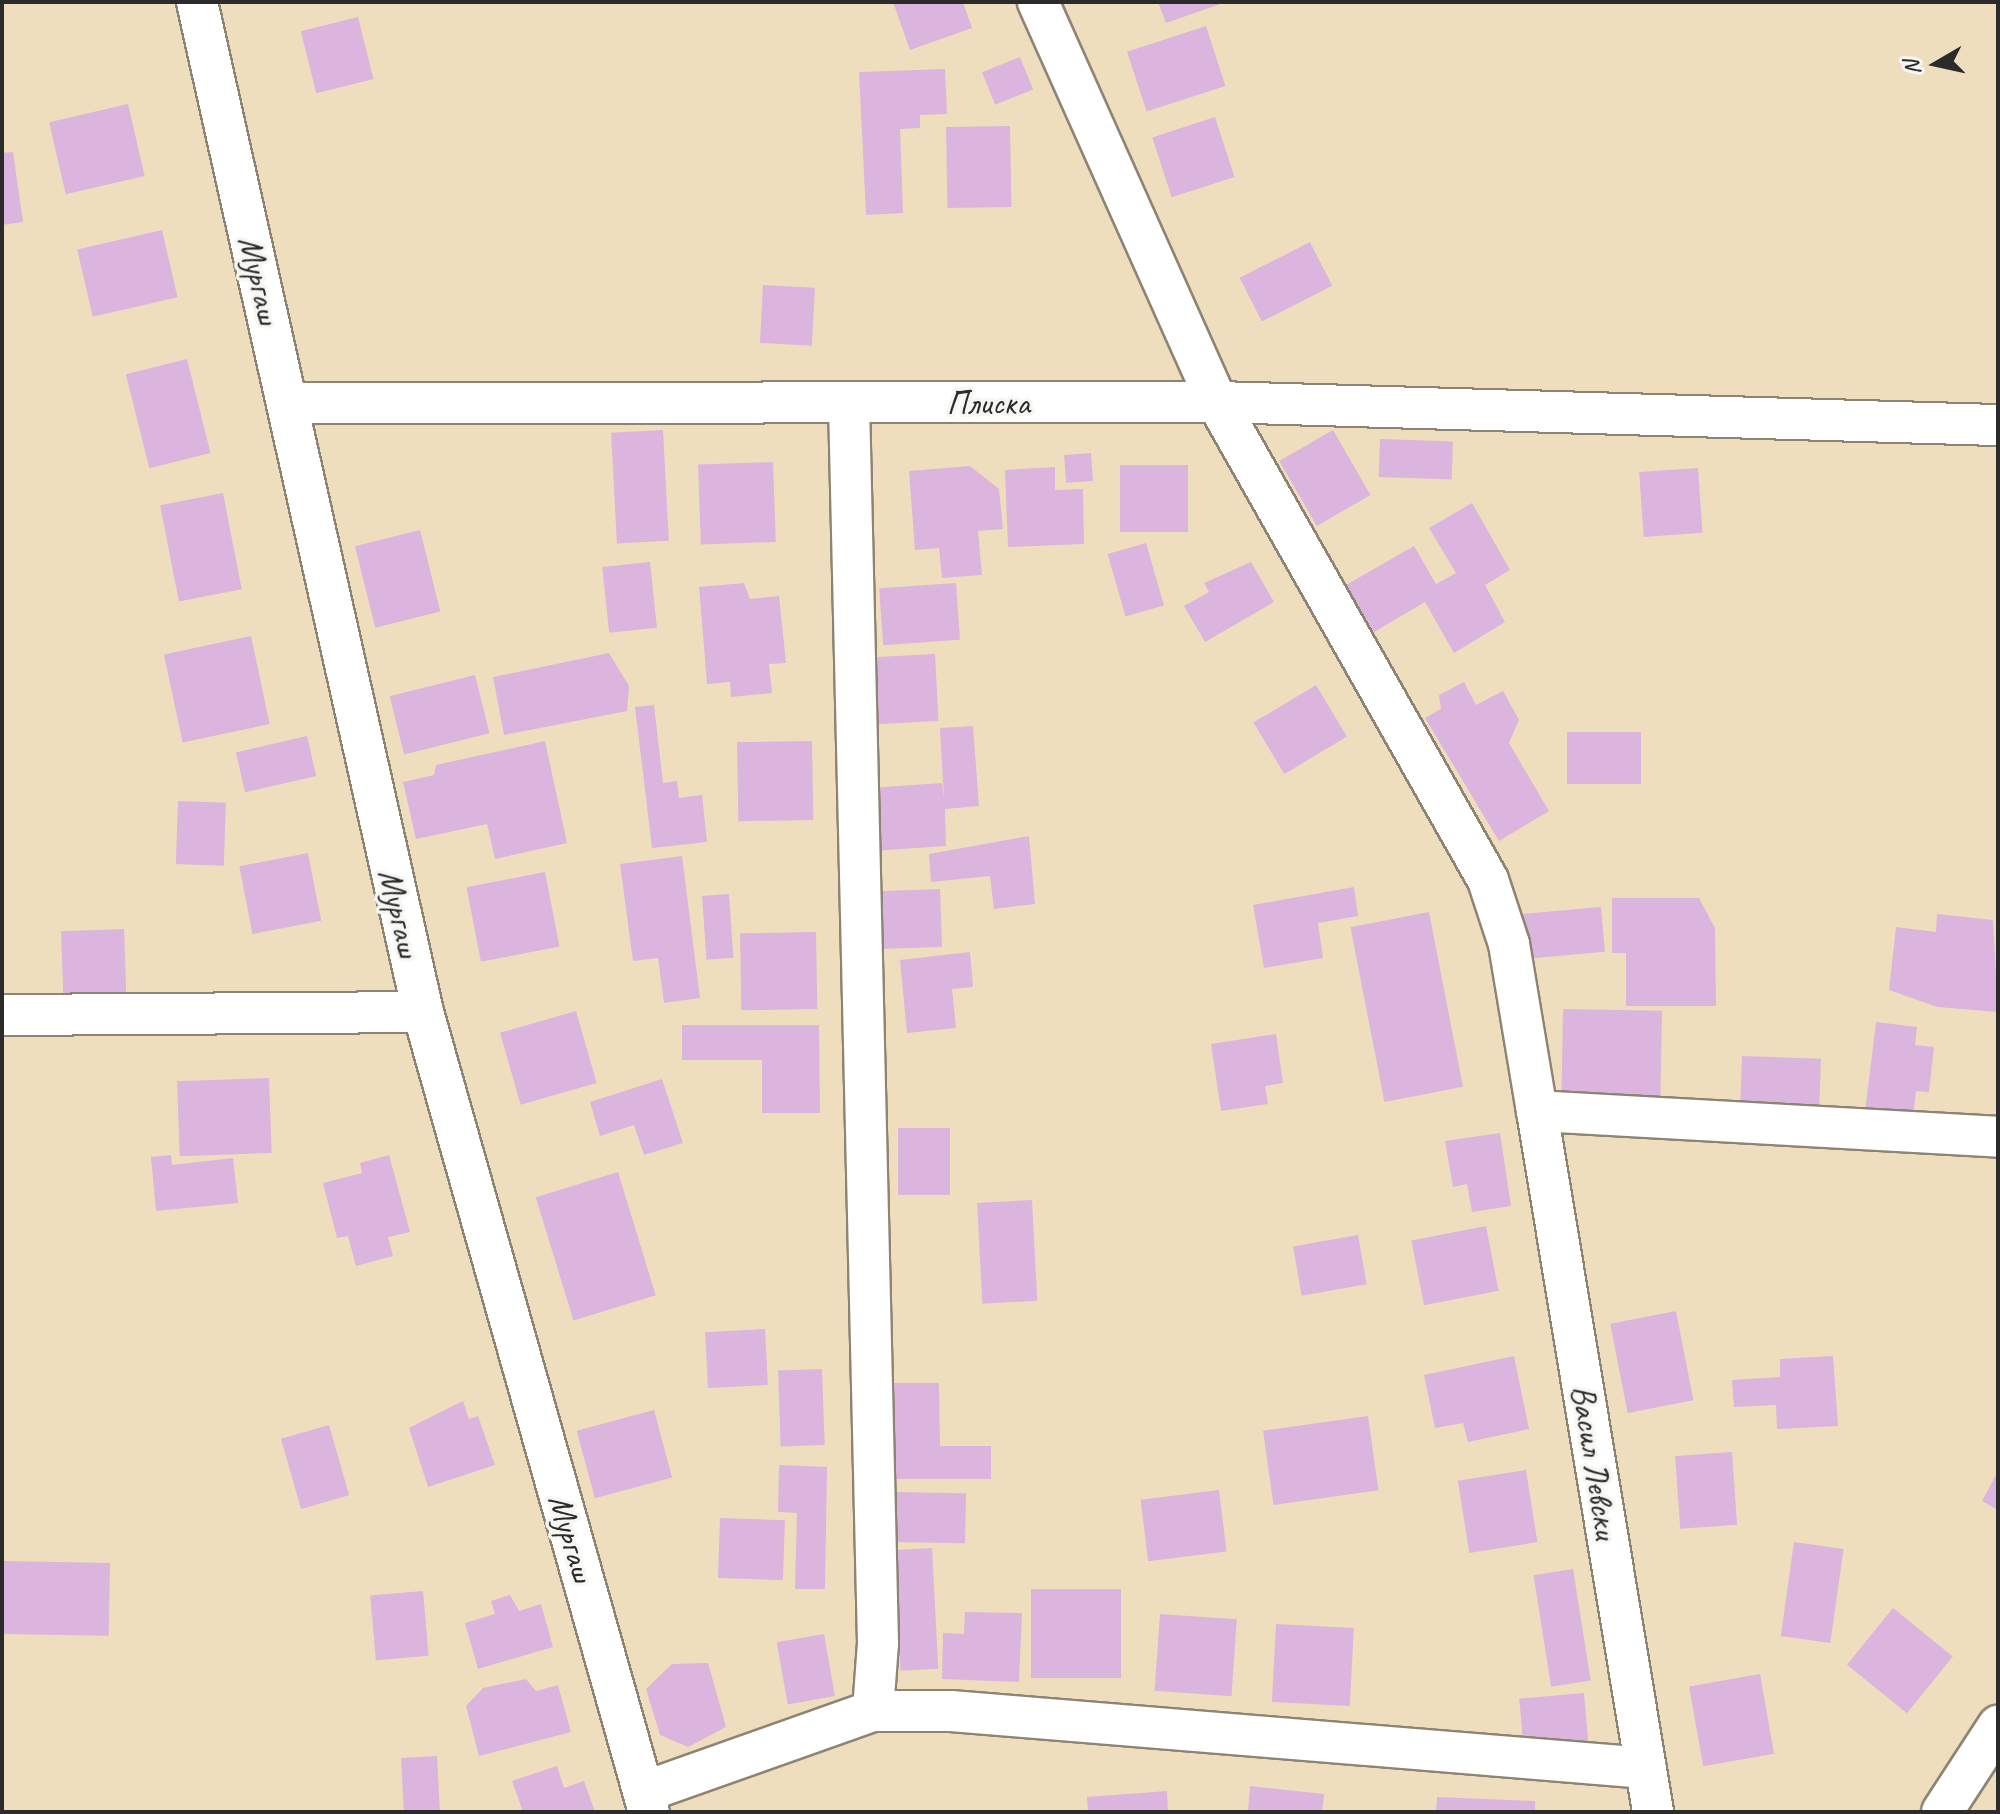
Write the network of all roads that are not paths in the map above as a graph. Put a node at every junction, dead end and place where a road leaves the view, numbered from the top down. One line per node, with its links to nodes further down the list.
1 (197, 2): 4 (street, Мургаш)
2 (1038, 2): 3 (street, Васил Левски)
3 (1217, 402): 5 (street, Плиска); 6 (street, Плиска); 9 (street, Васил Левски)
4 (287, 403): 5 (street, Плиска); 7 (street, Мургаш)
5 (849, 403): 11 (street)
6 (1998, 425)
7 (423, 1012): 8 (street); 14 (street, Мургаш)
8 (2, 1015)
9 (1537, 1111): 10 (street); 13 (street, Васил Левски)
10 (1998, 1137)
11 (873, 1711): 13 (street); 14 (street)
12 (1998, 1726): 15 (street)
13 (1646, 1768): 16 (street, Васил Левски)
14 (647, 1802)
15 (1944, 1811)
16 (1653, 1812)

